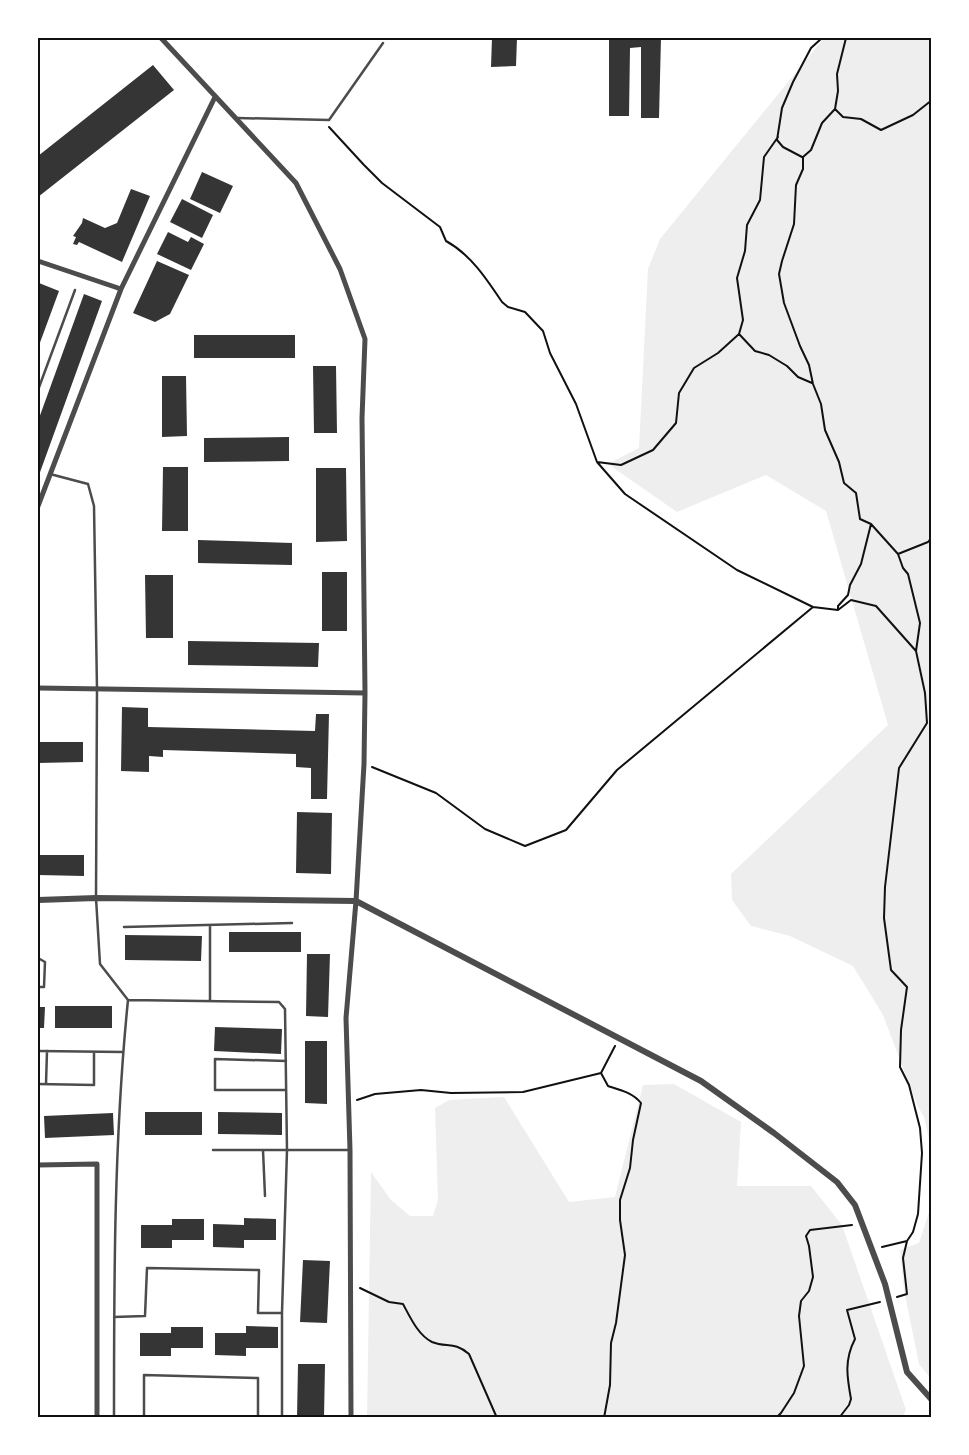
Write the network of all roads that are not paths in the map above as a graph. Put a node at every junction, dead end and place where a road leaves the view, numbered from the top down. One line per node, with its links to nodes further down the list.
1 (161, 38): 3 (street)
2 (384, 43): 4 (lane)
3 (215, 96): 4 (street); 6 (street)
4 (235, 118): 13 (street)
5 (38, 260): 6 (street)
6 (121, 289): 9 (street)
7 (75, 290): 8 (lane)
8 (38, 390)
9 (50, 474): 10 (street); 12 (lane)
10 (38, 506)
11 (38, 688): 12 (street)
12 (96, 689): 13 (street); 14 (lane)
13 (365, 693): 16 (street)
14 (96, 898): 15 (street); 16 (street); 22 (lane)
15 (38, 900)
16 (356, 901): 35 (street); 40 (street)
17 (292, 924): 18 (lane)
18 (210, 925): 19 (lane); 23 (lane)
19 (124, 927)
20 (38, 958): 21 (lane)
21 (38, 987)
22 (128, 1000): 23 (lane); 27 (lane)
23 (210, 1002): 28 (lane)
24 (38, 1051): 25 (lane)
25 (47, 1051): 26 (lane); 30 (lane)
26 (94, 1052): 27 (lane); 30 (lane)
27 (122, 1052): 39 (lane)
28 (286, 1061): 31 (lane); 31 (lane)
29 (38, 1084): 30 (lane)
30 (46, 1084)
31 (285, 1090): 34 (lane)
32 (213, 1150): 33 (lane)
33 (264, 1150): 34 (lane); 37 (lane)
34 (287, 1150): 35 (lane); 38 (lane)
35 (350, 1150): 46 (street)
36 (38, 1165): 41 (street)
37 (265, 1196)
38 (282, 1313): 39 (lane); 45 (lane)
39 (114, 1317): 42 (lane)
40 (932, 1400)
41 (97, 1418)
42 (114, 1418)
43 (144, 1418): 44 (lane)
44 (274, 1418)
45 (282, 1418)
46 (351, 1418)

